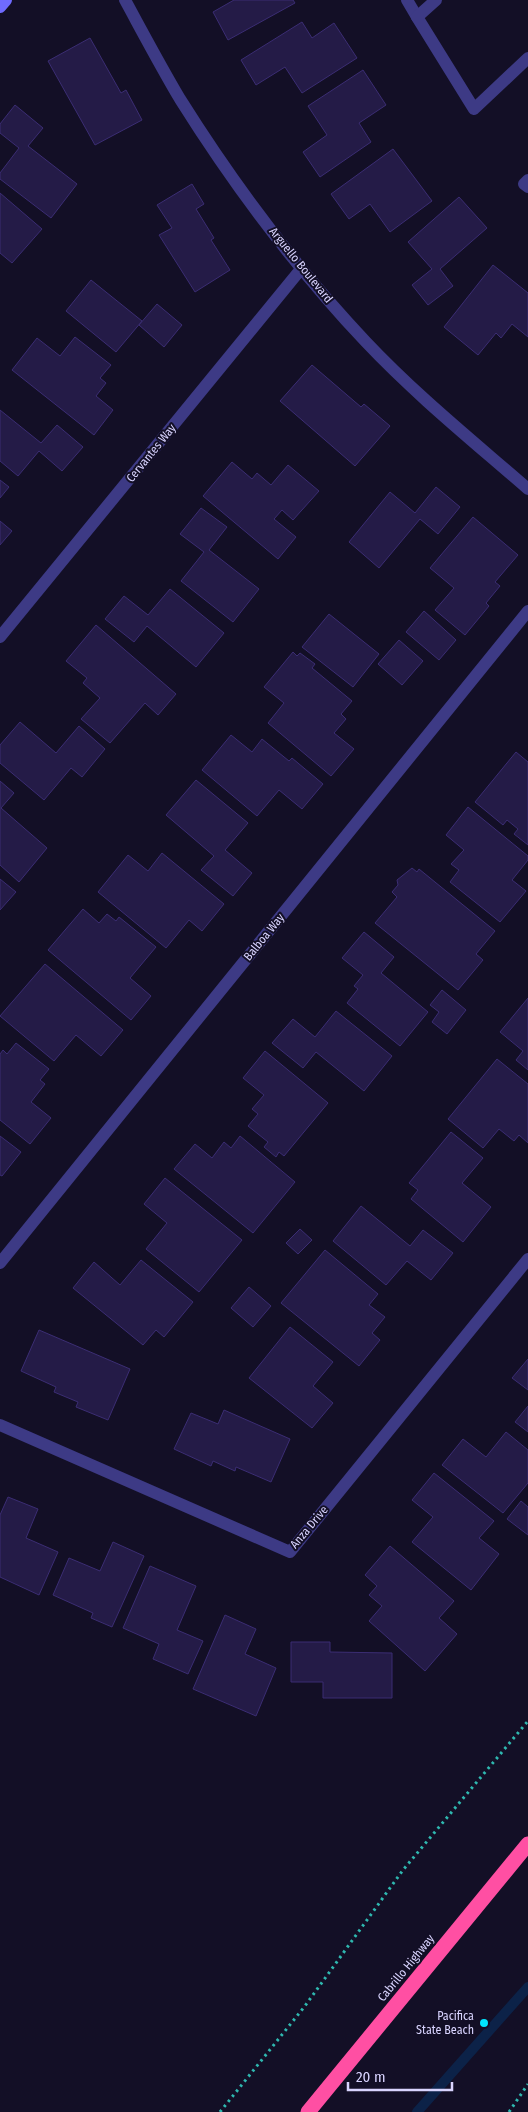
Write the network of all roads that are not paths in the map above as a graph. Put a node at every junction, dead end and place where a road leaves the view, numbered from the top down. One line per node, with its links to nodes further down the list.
1 (6, 0): 5 (street)
2 (125, 0): 10 (street, Arguello Boulevard)
3 (407, 0): 6 (street)
4 (436, 0): 6 (street)
5 (0, 7)
6 (417, 17): 7 (street)
7 (528, 58)
8 (528, 180): 9 (street)
9 (528, 188)
10 (302, 269): 11 (street, Arguello Boulevard); 13 (street, Cervantes Way)
11 (528, 489)
12 (528, 611): 15 (street, Balboa Way)
13 (0, 637)
14 (528, 1259): 16 (street, Anza Drive)
15 (0, 1263)
16 (0, 1425)
17 (528, 1844): 18 (highway, Cabrillo Highway)
18 (308, 2112)

